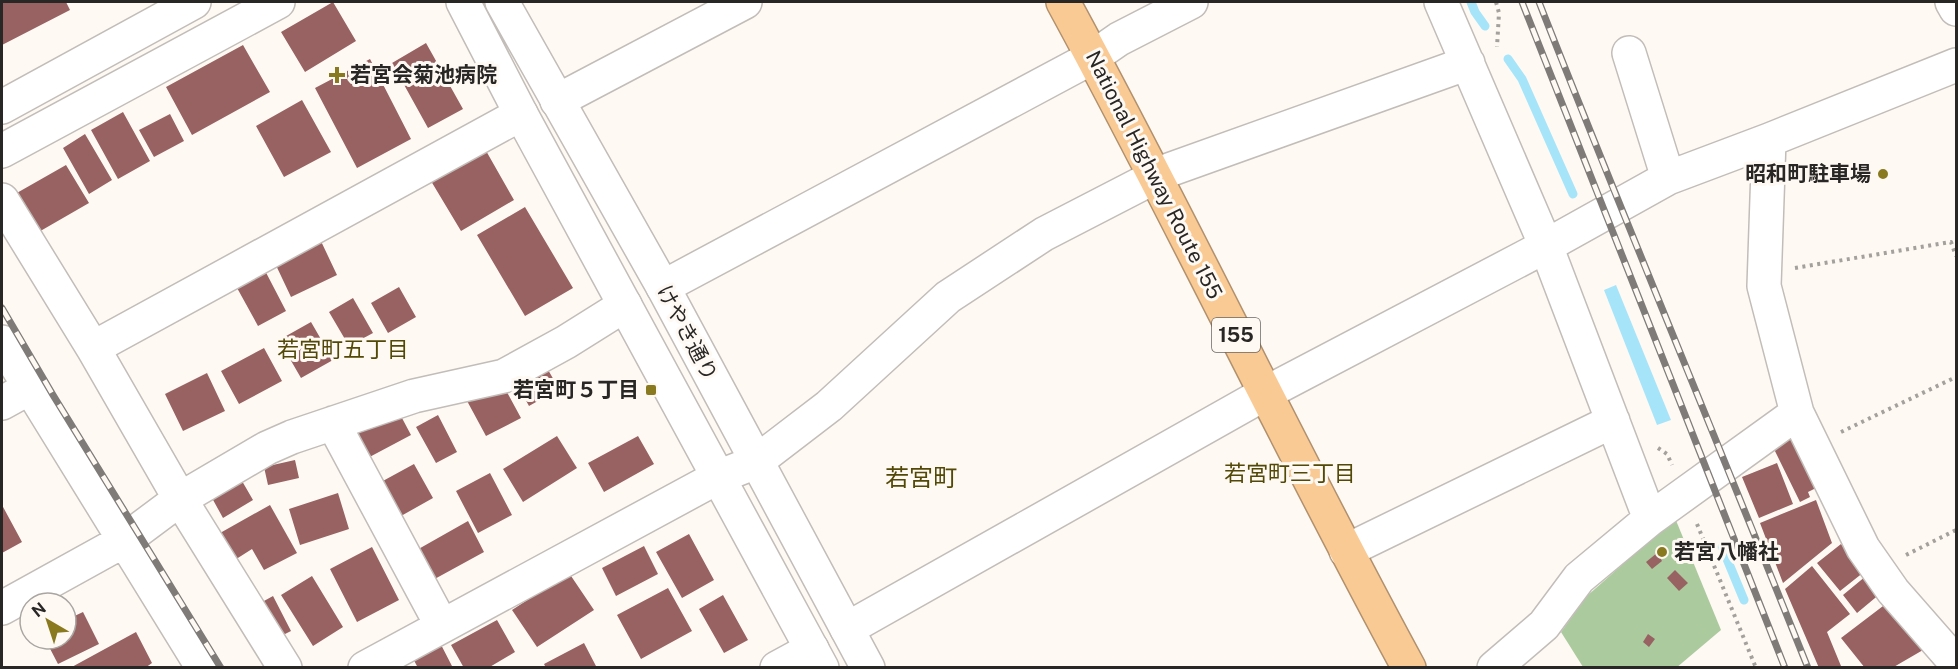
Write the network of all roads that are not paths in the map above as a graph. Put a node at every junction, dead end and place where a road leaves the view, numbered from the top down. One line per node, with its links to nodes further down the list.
1 (194, 2): 16 (street)
2 (278, 2): 19 (street)
3 (463, 2): 17 (street)
4 (502, 2): 15 (street, けやき通り)
5 (745, 2): 15 (street)
6 (1063, 2): 12 (highway, National Highway Route 155 / 155)
7 (1191, 2): 12 (street)
8 (1442, 2): 13 (street)
9 (1952, 2): 10 (street)
10 (1956, 9)
11 (1629, 53): 21 (street)
12 (1093, 57): 20 (highway, National Highway Route 155 / 155); 24 (street)
13 (1468, 63): 20 (street); 23 (street)
14 (1956, 65): 18 (street)
15 (557, 101): 24 (street, けやき通り)
16 (2, 107)
17 (520, 114): 25 (street); 27 (street)
18 (1769, 140): 21 (street); 31 (street)
19 (2, 151)
20 (1156, 176): 29 (highway, National Highway Route 155 / 155); 34 (street)
21 (1668, 178): 23 (street)
22 (2, 200): 27 (street)
23 (1546, 246): 29 (street); 32 (street)
24 (663, 287): 34 (street, けやき通り)
25 (625, 305): 33 (street); 35 (street)
26 (2, 342): 28 (street)
27 (93, 348): 36 (street)
28 (31, 387): 30 (street); 38 (street)
29 (1266, 393): 39 (highway, National Highway Route 155 / 155); 42 (street)
30 (2, 403)
31 (1797, 413): 37 (street); 44 (street)
32 (1613, 421): 37 (street); 39 (street)
33 (333, 423): 36 (street); 41 (street)
34 (756, 462): 35 (street); 42 (street, けやき通り)
35 (718, 477): 41 (street); 43 (street)
36 (180, 499): 38 (street); 46 (street)
37 (1650, 519): 51 (street)
38 (125, 540): 40 (street); 45 (street)
39 (1346, 551): 50 (highway, National Highway Route 155 / 155)
40 (2, 608)
41 (442, 626): 47 (street)
42 (847, 629): 49 (street, けやき通り)
43 (817, 658): 48 (street)
44 (1956, 663)
45 (203, 668)
46 (285, 668)
47 (365, 668)
48 (777, 668)
49 (867, 668)
50 (1410, 668)
51 (1494, 668)

